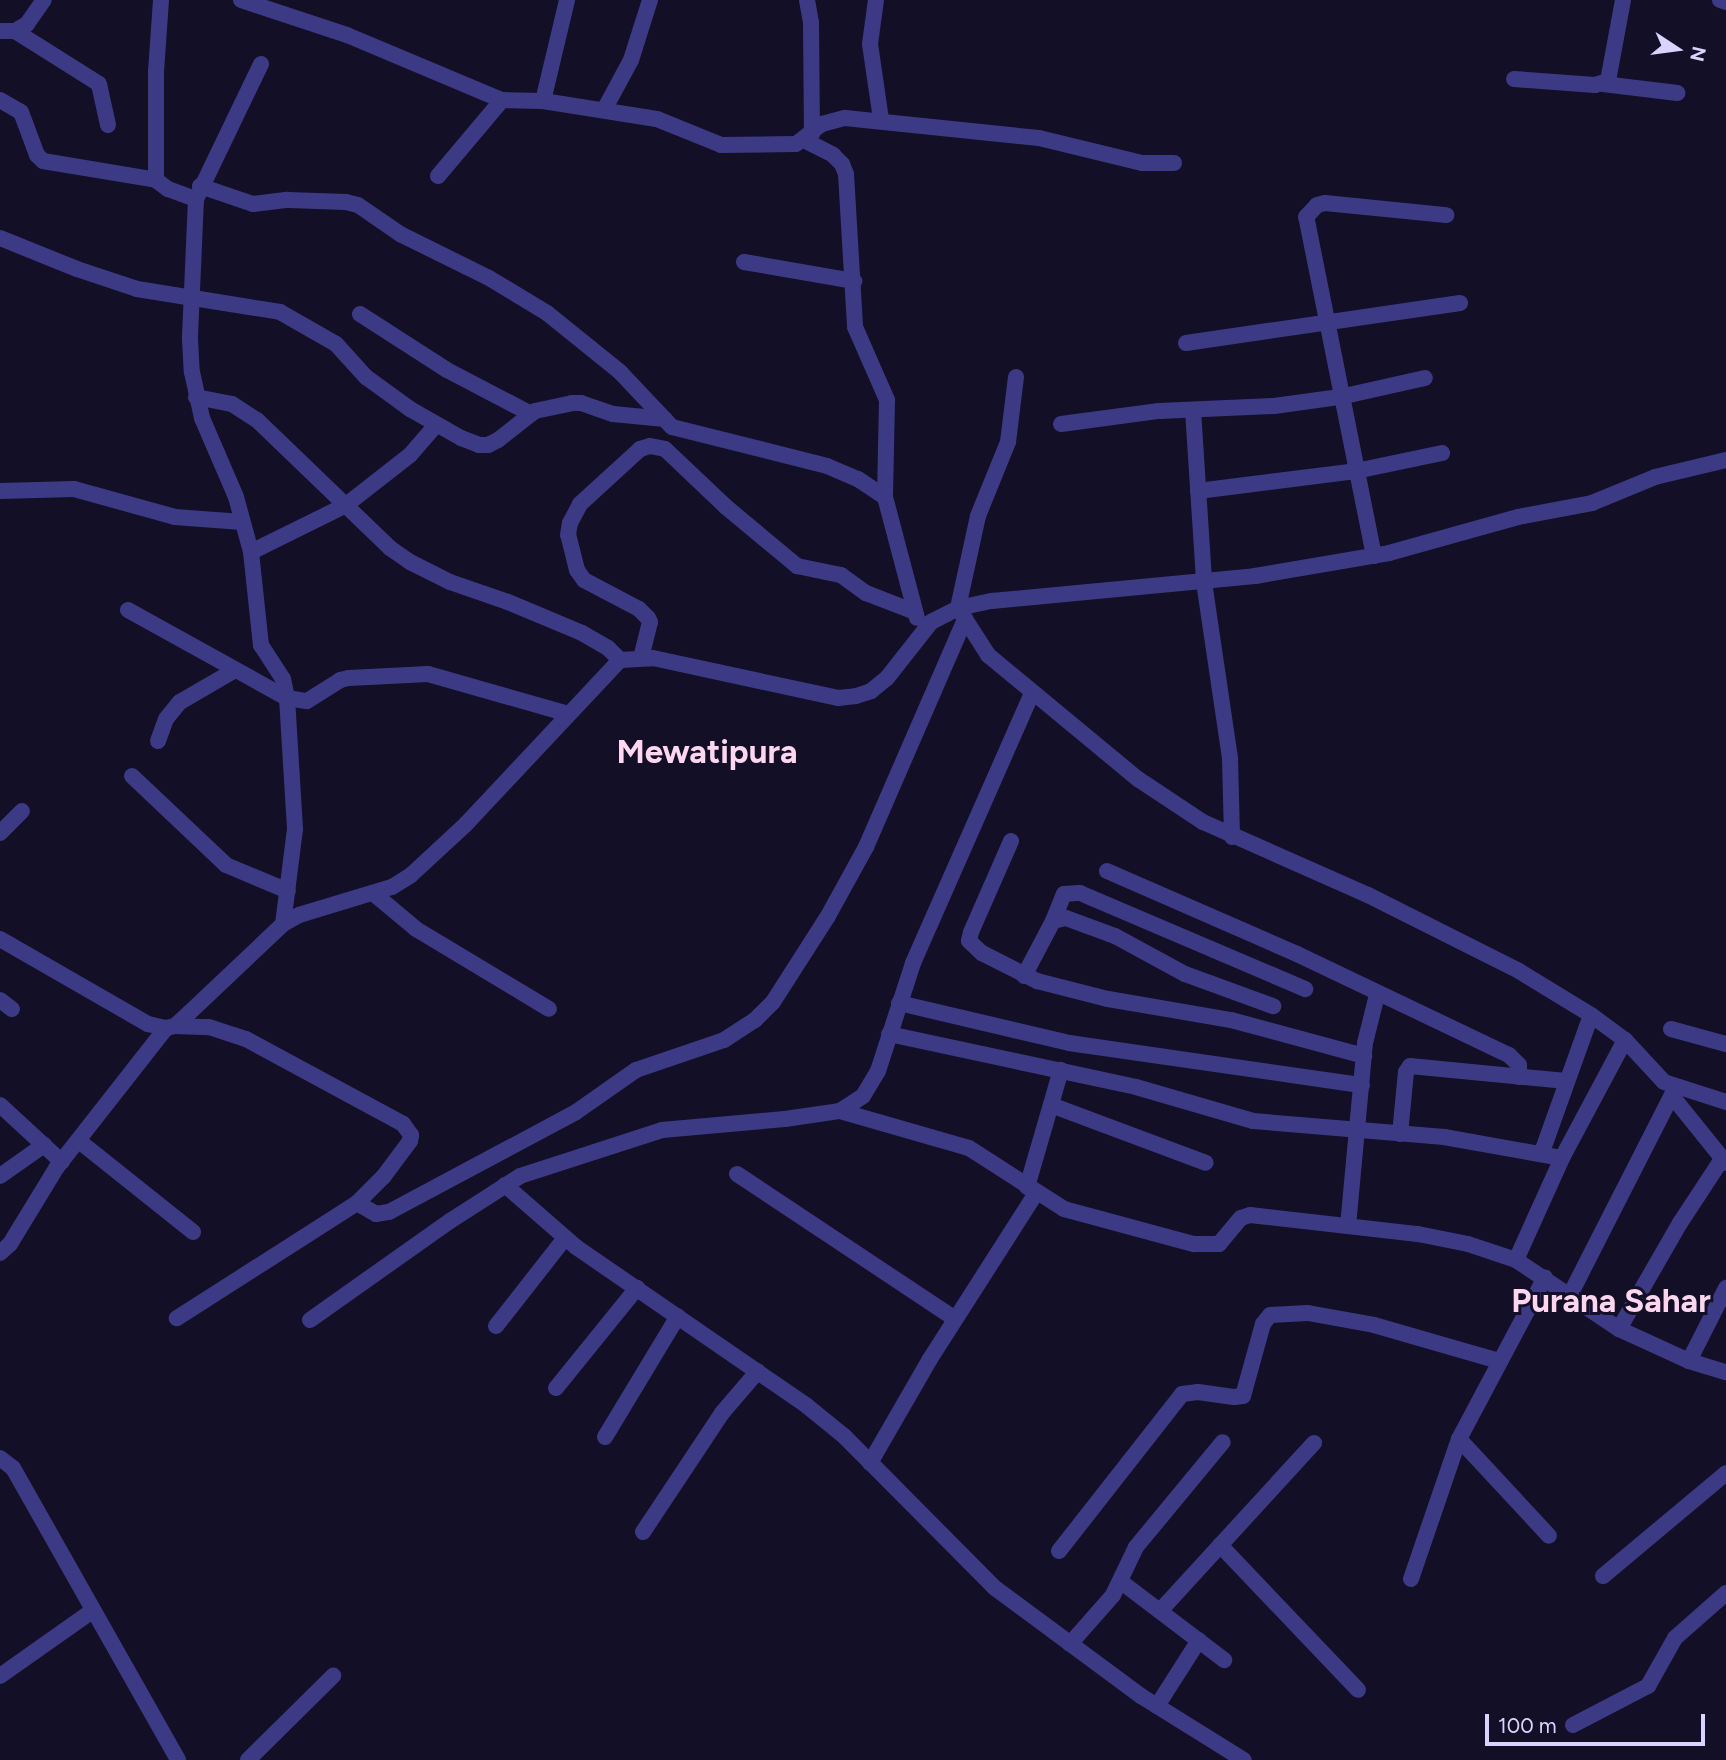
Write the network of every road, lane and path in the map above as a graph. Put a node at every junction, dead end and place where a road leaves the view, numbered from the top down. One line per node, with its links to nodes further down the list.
1 (44, 0): 11 (street)
2 (161, 0): 25 (street)
3 (242, 0): 17 (street)
4 (567, 0): 18 (street)
5 (650, 0): 19 (street)
6 (807, 0): 22 (street)
7 (876, 0): 20 (street)
8 (1623, 0): 14 (street)
9 (1720, 0): 10 (street)
10 (1726, 2)
11 (7, 31): 21 (street)
12 (261, 64): 26 (street)
13 (1514, 79): 14 (street)
14 (1603, 84): 15 (street)
15 (1677, 93)
16 (0, 100): 25 (street)
17 (502, 100): 18 (street); 24 (street)
18 (543, 101): 19 (street)
19 (604, 110): 22 (street)
20 (881, 119): 22 (street); 23 (street)
21 (108, 125)
22 (808, 137): 30 (street)
23 (1174, 163)
24 (438, 176)
25 (156, 180): 26 (street)
26 (198, 192): 31 (street); 42 (street)
27 (1446, 215): 34 (street)
28 (0, 237): 31 (street)
29 (744, 262): 30 (street)
30 (854, 281): 50 (street)
31 (191, 299): 38 (street); 44 (street)
32 (1460, 303): 34 (street)
33 (360, 314): 41 (street)
34 (1325, 324): 35 (street); 39 (street)
35 (1186, 343)
36 (1016, 377): 58 (street)
37 (1425, 378): 39 (street)
38 (196, 397): 51 (street); 52 (street)
39 (1340, 397): 40 (street); 47 (street)
40 (1193, 411): 43 (street); 49 (street)
41 (531, 414): 42 (street); 44 (street)
42 (665, 419): 50 (street)
43 (1061, 424)
44 (436, 425): 51 (street)
45 (1442, 453): 47 (street)
46 (1726, 460): 54 (street)
47 (1356, 471): 49 (street); 54 (street)
48 (0, 491): 52 (street)
49 (1198, 491): 55 (street)
50 (885, 497): 57 (street)
51 (346, 505): 53 (street); 61 (street)
52 (243, 522): 53 (street)
53 (251, 552): 64 (street)
54 (1374, 556): 55 (street)
55 (1204, 582): 58 (street); 70 (street)
56 (128, 610): 62 (street)
57 (915, 612): 59 (street); 60 (street)
58 (961, 614): 59 (street); 63 (street); 113 (street)
59 (921, 633): 60 (street)
60 (641, 658): 61 (street)
61 (620, 660): 65 (street)
62 (235, 670): 64 (street); 66 (street)
63 (1032, 693): 70 (street); 81 (street)
64 (287, 698): 65 (street); 73 (street)
65 (568, 714): 74 (street)
66 (158, 741)
67 (132, 776): 73 (street)
68 (22, 811): 69 (street)
69 (0, 833)
70 (1232, 837): 84 (street)
71 (1011, 841): 78 (street)
72 (1107, 871): 80 (street)
73 (288, 891): 76 (street)
74 (373, 893): 76 (street); 83 (street)
75 (1053, 921): 78 (street); 79 (street); 82 (street)
76 (283, 924): 85 (street)
77 (0, 939): 85 (street)
78 (1024, 976): 90 (street)
79 (1306, 989)
80 (1377, 995): 90 (street); 92 (street)
81 (899, 1003): 87 (street); 94 (street)
82 (1273, 1006)
83 (549, 1009)
84 (1591, 1015): 88 (street); 93 (street)
85 (170, 1027): 102 (street); 113 (street)
86 (1671, 1029): 89 (street)
87 (889, 1034): 91 (street); 99 (street)
88 (1625, 1041): 95 (street); 105 (street)
89 (1726, 1044)
90 (1364, 1056): 94 (street)
91 (1061, 1070): 98 (street); 100 (street)
92 (1519, 1077): 93 (street); 101 (street)
93 (1566, 1081): 104 (street)
94 (1362, 1085): 100 (street)
95 (1674, 1091): 96 (street); 106 (street); 122 (street)
96 (1726, 1102)
97 (0, 1105): 103 (street)
98 (1051, 1105): 108 (street); 112 (street)
99 (840, 1111): 111 (street); 112 (street)
100 (1357, 1131): 101 (street); 114 (street)
101 (1399, 1134): 104 (street)
102 (79, 1141): 107 (street); 115 (street)
103 (44, 1145): 107 (street); 110 (street)
104 (1542, 1152): 105 (street)
105 (1562, 1158): 118 (street)
106 (1724, 1161): 128 (street)
107 (62, 1162): 117 (street)
108 (1206, 1163)
109 (737, 1174): 125 (street)
110 (0, 1176)
111 (505, 1185): 116 (street); 126 (street)
112 (1031, 1190): 114 (street); 125 (street)
113 (357, 1203): 124 (street)
114 (1348, 1226): 118 (street)
115 (193, 1232)
116 (565, 1238): 120 (street); 127 (street)
117 (0, 1253)
118 (1516, 1260): 119 (street)
119 (1545, 1277): 122 (street); 129 (street)
120 (637, 1288): 123 (street); 133 (street)
121 (1726, 1288): 130 (street)
122 (1570, 1295): 128 (street)
123 (678, 1316): 131 (street); 134 (street)
124 (177, 1318)
125 (955, 1319): 139 (street)
126 (310, 1320)
127 (496, 1326)
128 (1619, 1329): 130 (street)
129 (1499, 1361): 135 (street); 144 (street)
130 (1689, 1361): 132 (street)
131 (758, 1371): 139 (street); 141 (street)
132 (1726, 1372)
133 (556, 1388)
134 (605, 1437)
135 (1459, 1439): 142 (street); 146 (street)
136 (1223, 1443): 147 (street)
137 (1314, 1443): 143 (street)
138 (1, 1457): 149 (street)
139 (870, 1463): 152 (street)
140 (1726, 1473): 145 (street)
141 (643, 1532)
142 (1549, 1536)
143 (1220, 1545): 150 (street); 156 (street)
144 (1059, 1551)
145 (1603, 1576)
146 (1411, 1579)
147 (1120, 1581): 150 (street); 152 (street)
148 (1726, 1593): 158 (street)
149 (92, 1611): 154 (street); 159 (street)
150 (1160, 1611): 151 (street)
151 (1199, 1640): 153 (street); 157 (street)
152 (1070, 1644): 157 (street)
153 (1224, 1660)
154 (0, 1676)
155 (333, 1676): 160 (street)
156 (1358, 1690)
157 (1157, 1706): 161 (street)
158 (1573, 1725)
159 (178, 1760)
160 (248, 1760)
161 (1244, 1760)

